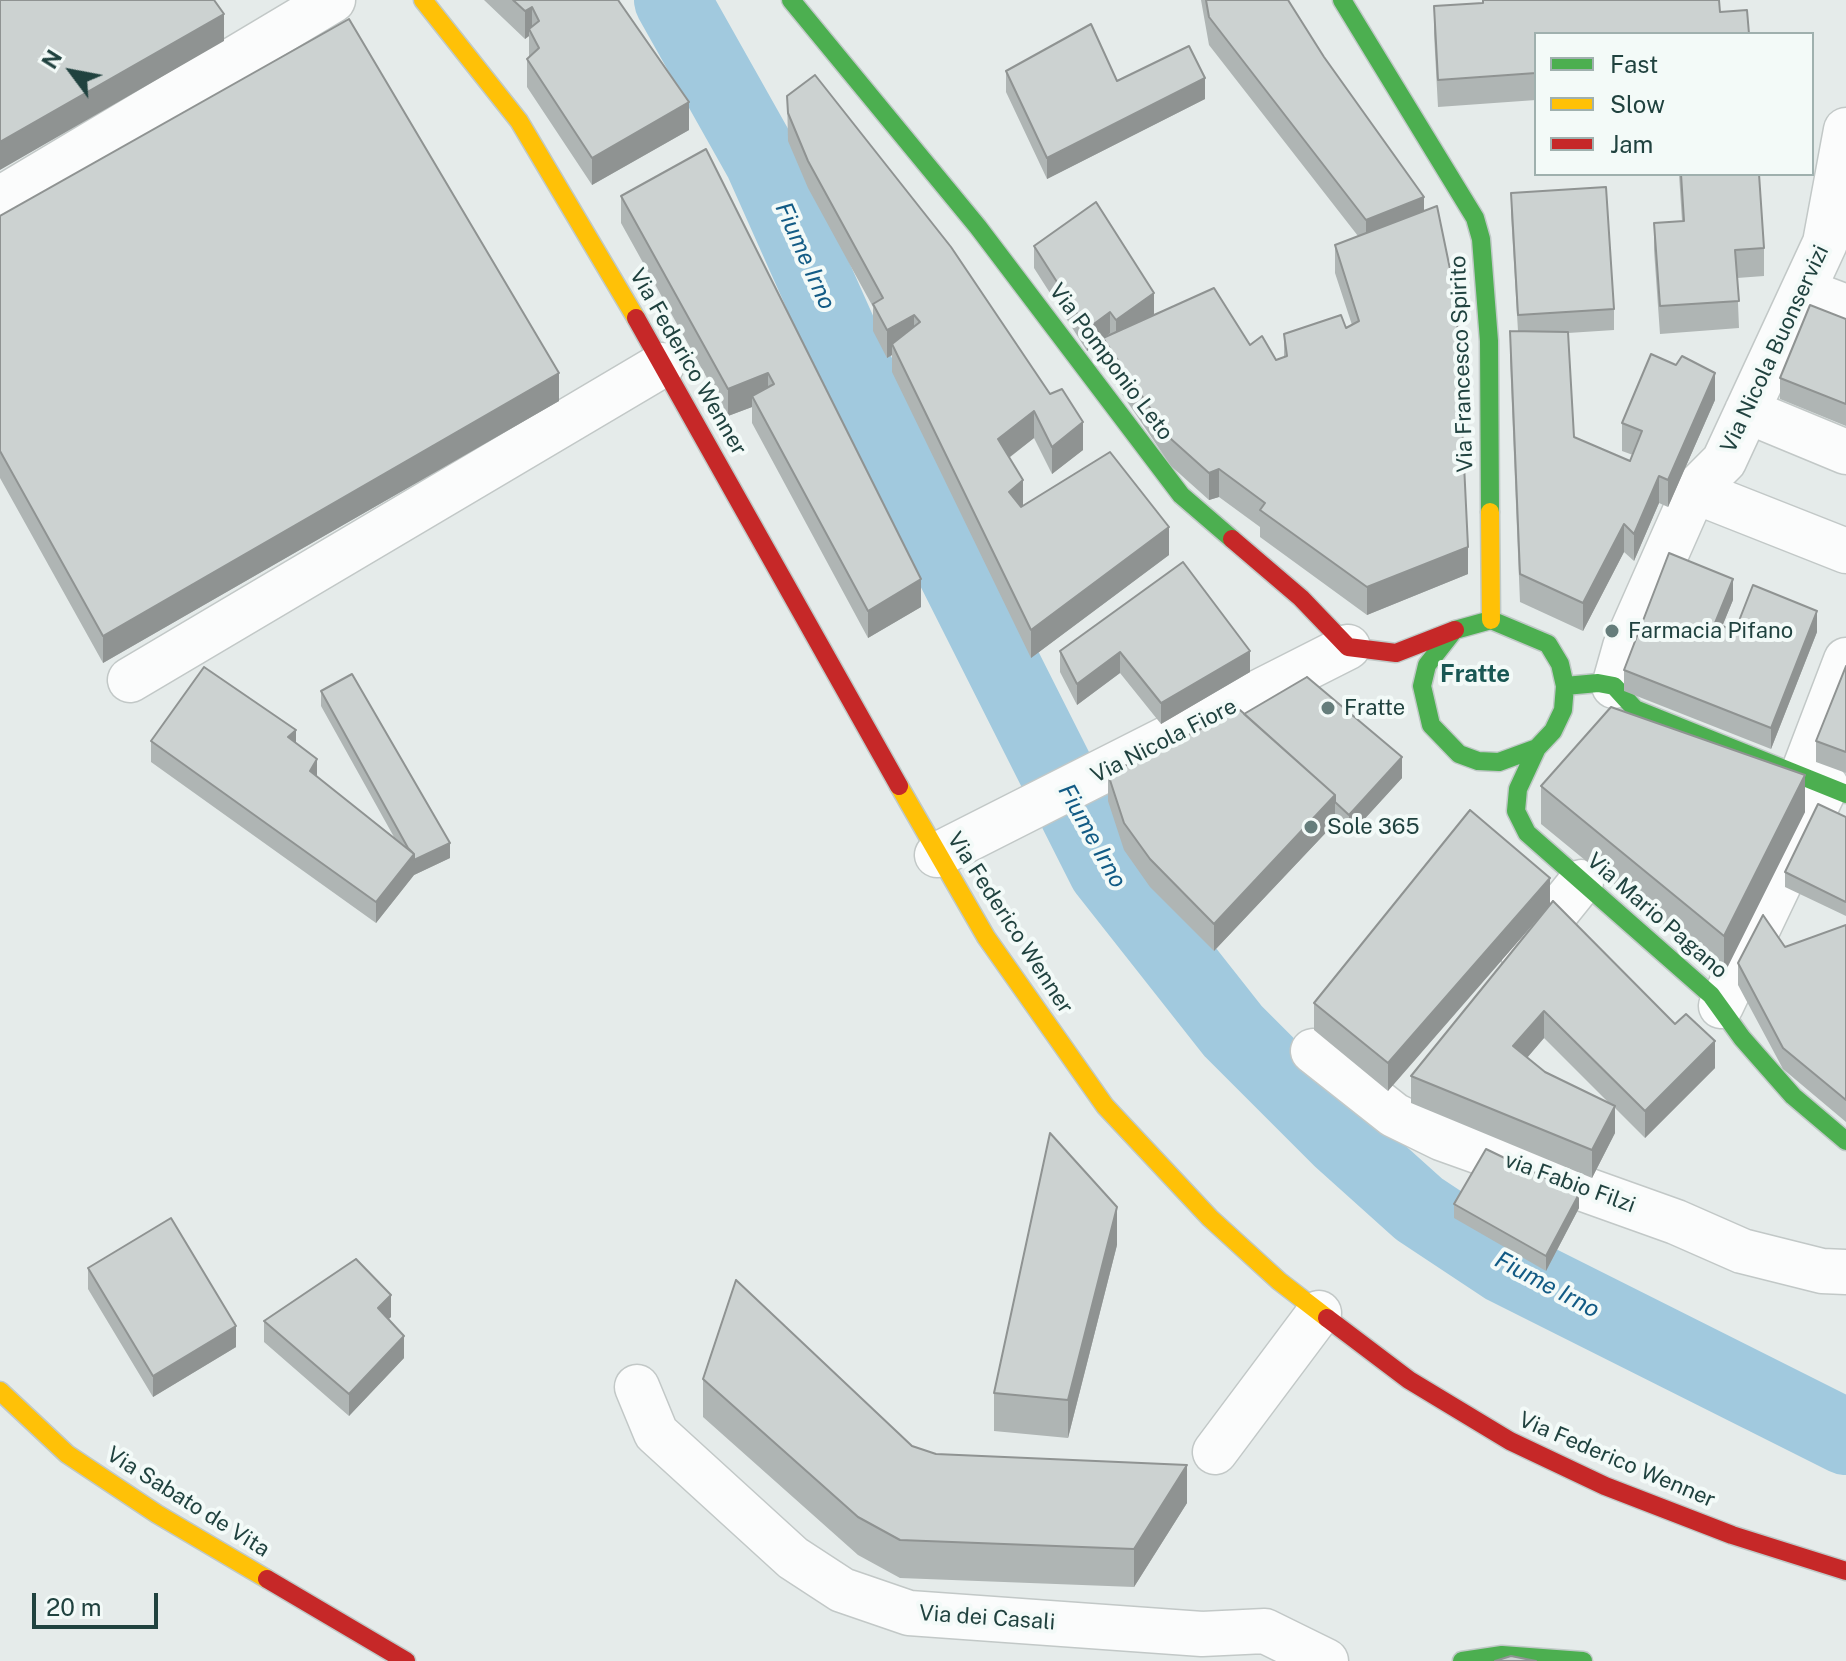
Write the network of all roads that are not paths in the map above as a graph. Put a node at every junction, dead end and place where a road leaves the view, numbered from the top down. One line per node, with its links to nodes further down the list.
1 (333, 0): 6 (street)
2 (423, 0): 10 (main road, Via Federico Wenner)
3 (791, 0): 17 (main road, Via Pomponio Leto)
4 (1342, 0): 15 (main road, Via Francesco Spirito)
5 (1846, 130): 7 (street, Via Nicola Buonservizi)
6 (0, 199)
7 (1836, 247): 8 (street, Via Nicola Buonservizi)
8 (1804, 291): 9 (street); 11 (street, Via Nicola Buonservizi)
9 (1846, 307)
10 (662, 365): 19 (street); 24 (main road, Via Federico Wenner)
11 (1747, 411): 12 (street); 13 (street, Via Nicola Buonservizi)
12 (1846, 452)
13 (1694, 491): 14 (street); 21 (street, Via Nicola Buonservizi)
14 (1846, 551)
15 (1491, 620): 16 (main road); 20 (main road)
16 (1452, 633): 17 (main road); 22 (main road)
17 (1348, 647): 24 (street, Via Nicola Fiore)
18 (1846, 660): 23 (street)
19 (130, 680)
20 (1565, 686): 21 (main road); 22 (main road)
21 (1614, 686): 23 (main road)
22 (1537, 748): 25 (main road, Via Mario Pagano)
23 (1824, 786): 27 (street)
24 (937, 855): 33 (main road, Via Federico Wenner)
25 (1581, 882): 26 (street); 27 (main road, Via Mario Pagano)
26 (1502, 980)
27 (1721, 1006): 31 (main road, Via Mario Pagano)
28 (1313, 1051): 30 (street, via Fabio Filzi)
29 (1423, 1078): 30 (street)
30 (1394, 1115): 32 (street, via Fabio Filzi)
31 (1846, 1141)
32 (1846, 1272)
33 (1319, 1313): 36 (street); 37 (main road, Via Federico Wenner)
34 (637, 1387): 39 (street, Via dei Casali)
35 (0, 1391): 38 (main road, Via Sabato de Vita)
36 (1215, 1452)
37 (1846, 1571)
38 (406, 1661)
39 (1326, 1661)
40 (1462, 1661): 41 (main road)
41 (1583, 1661)

